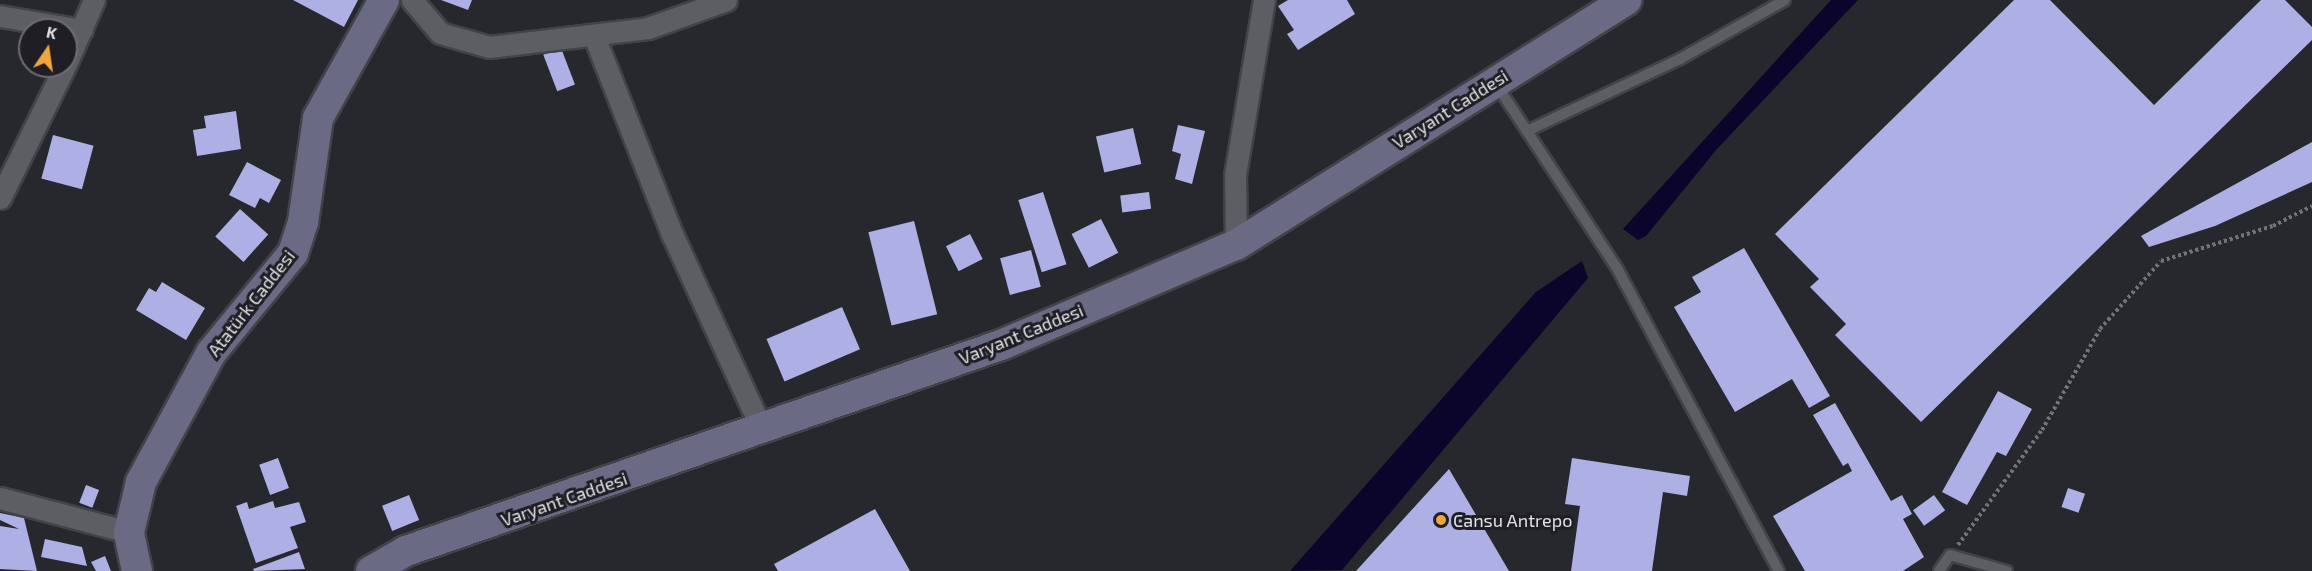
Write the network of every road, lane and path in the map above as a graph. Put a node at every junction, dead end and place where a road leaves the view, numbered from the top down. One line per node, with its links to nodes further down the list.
1 (94, 0): 9 (street)
2 (384, 0): 20 (street, Atatürk Caddesi)
3 (412, 0): 10 (street)
4 (726, 0): 10 (street)
5 (1264, 0): 17 (street)
6 (1626, 0): 13 (street, Varyant Caddesi)
7 (1785, 0): 14 (lane)
8 (0, 16): 9 (street)
9 (82, 30): 11 (street)
10 (594, 36): 18 (street)
11 (78, 39)
12 (60, 78): 15 (street)
13 (1494, 81): 14 (lane); 17 (street, Varyant Caddesi)
14 (1527, 130): 24 (lane)
15 (0, 198)
16 (2312, 206): 21 (path)
17 (1236, 245): 18 (street, Varyant Caddesi)
18 (762, 430): 23 (street, Varyant Caddesi)
19 (0, 498): 20 (street)
20 (129, 532): 22 (street, Atatürk Caddesi)
21 (1950, 555): 25 (lane); 26 (lane)
22 (137, 571)
23 (371, 571)
24 (1779, 571)
25 (1939, 571)
26 (2007, 571)

